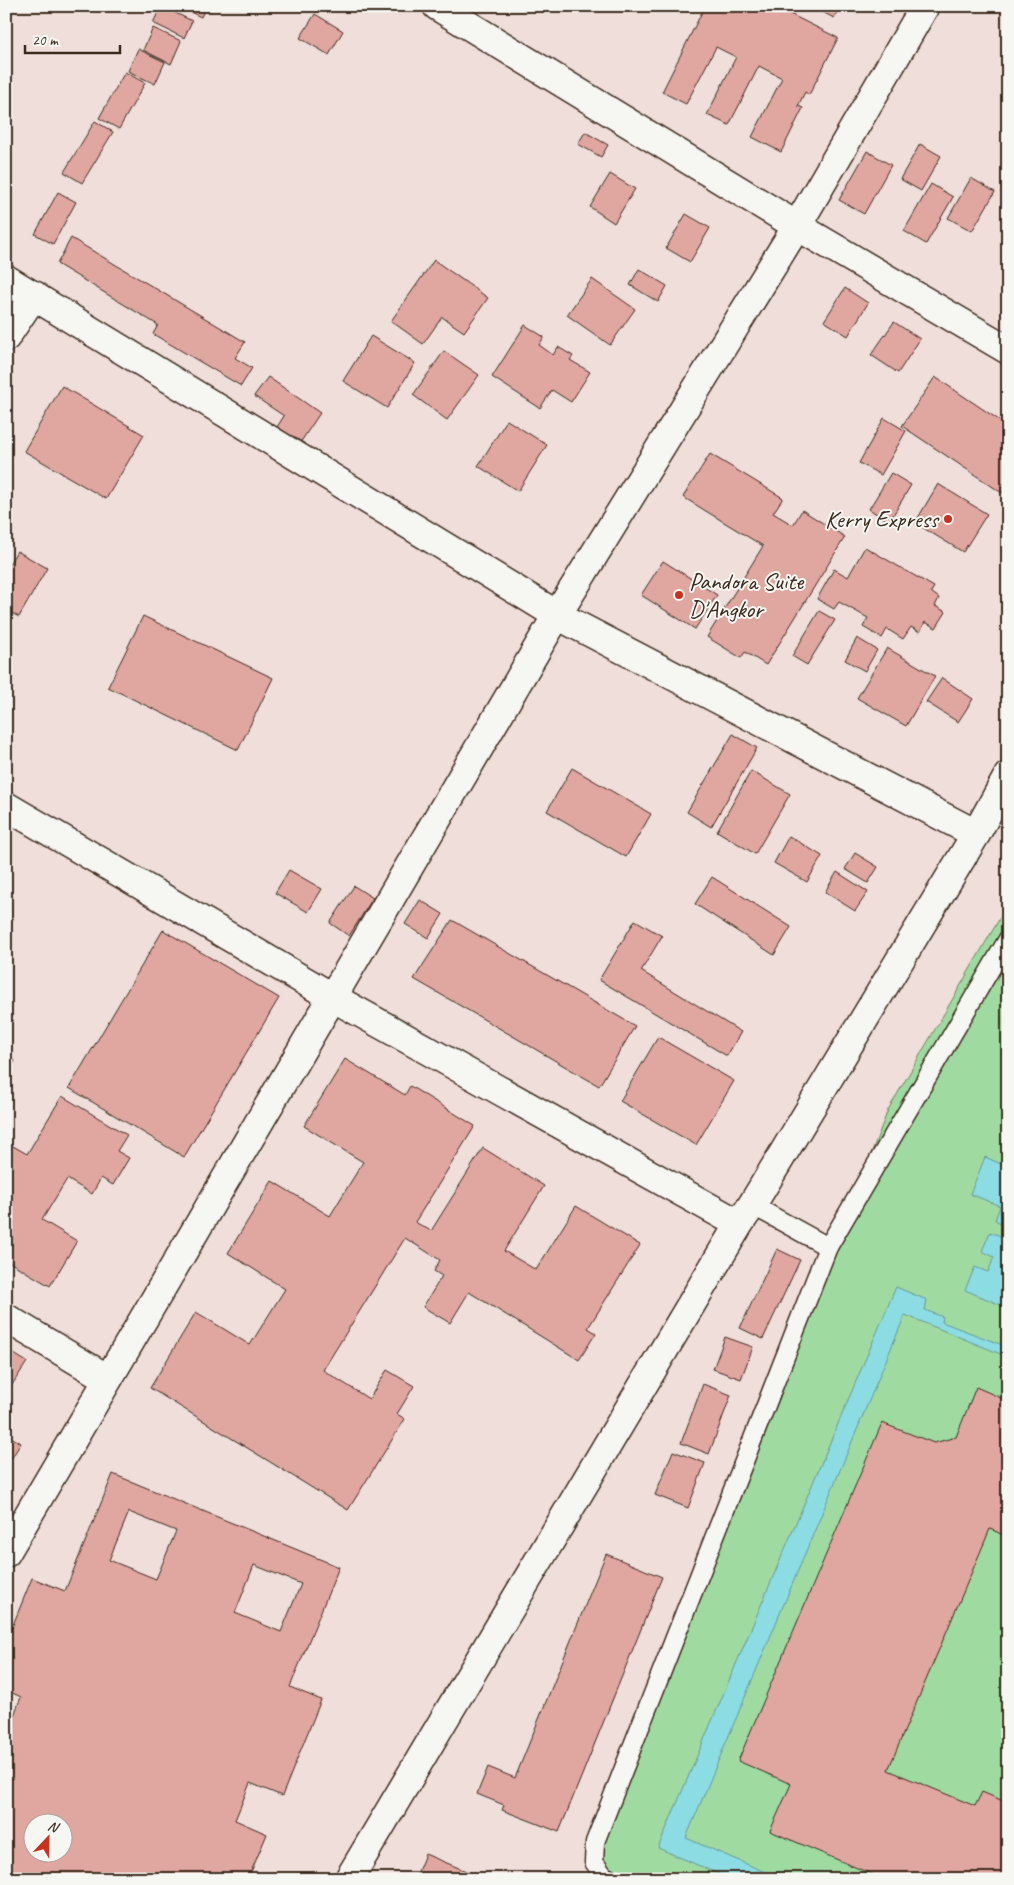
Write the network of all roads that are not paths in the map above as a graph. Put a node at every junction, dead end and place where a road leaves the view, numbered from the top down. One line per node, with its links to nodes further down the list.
1 (437, 6): 3 (street)
2 (925, 6): 3 (street)
3 (797, 226): 7 (street); 8 (street)
4 (6, 279): 5 (street)
5 (34, 295): 6 (street); 8 (street)
6 (6, 337)
7 (1008, 350)
8 (557, 615): 11 (street); 13 (street)
9 (1008, 776): 11 (street)
10 (6, 806): 13 (street)
11 (976, 834): 14 (street)
12 (1008, 939): 15 (lane)
13 (332, 998): 14 (street); 17 (street)
14 (745, 1215): 15 (lane); 19 (street)
15 (828, 1247): 20 (lane)
16 (6, 1318): 17 (street)
17 (108, 1379): 18 (street)
18 (6, 1553)
19 (349, 1879)
20 (610, 1879)

